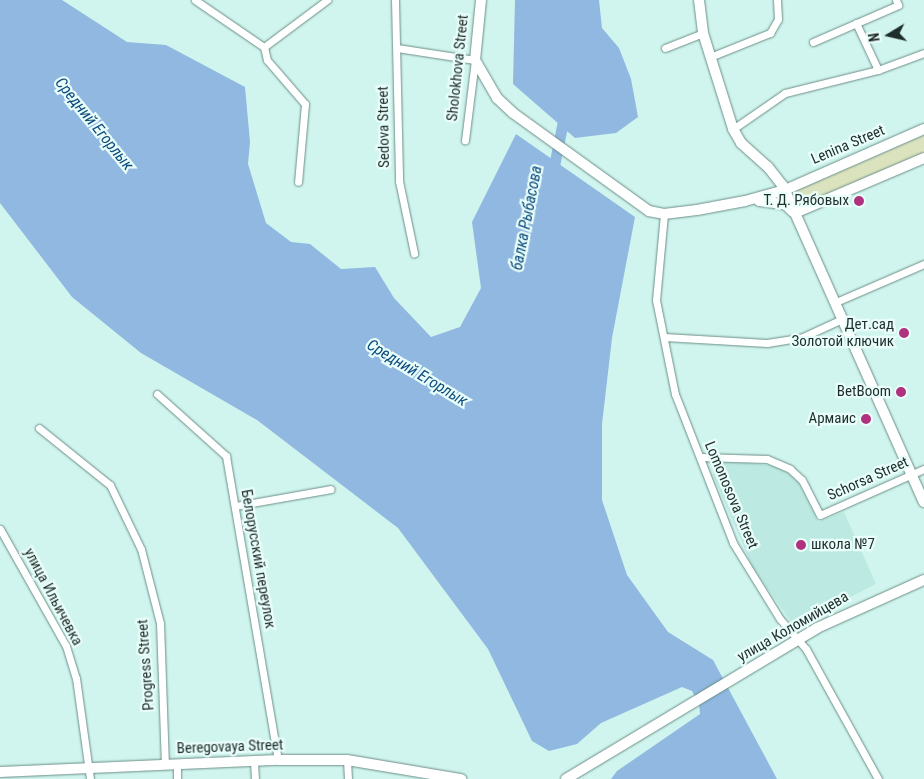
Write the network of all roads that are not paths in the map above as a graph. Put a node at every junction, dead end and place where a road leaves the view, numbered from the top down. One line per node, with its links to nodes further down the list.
1 (195, 0): 11 (street)
2 (328, 0): 11 (street)
3 (395, 0): 12 (street, Sedova Street)
4 (481, 0): 16 (main road, Sholokhova Street)
5 (699, 0): 9 (main road)
6 (778, 0): 15 (street)
7 (896, 0): 8 (street)
8 (856, 23): 10 (street); 17 (street)
9 (703, 33): 13 (street); 15 (main road)
10 (813, 42)
11 (264, 47): 22 (street)
12 (396, 48): 16 (street); 27 (street, Sedova Street)
13 (665, 48)
14 (924, 53): 17 (street)
15 (710, 57): 18 (main road)
16 (475, 60): 20 (street, Sholokhova Street); 26 (main road)
17 (878, 70): 18 (street)
18 (733, 129): 23 (main road)
19 (924, 129): 23 (main road, Lenina Street)
20 (465, 140)
21 (924, 158): 25 (main road)
22 (298, 182)
23 (785, 190): 24 (main road, Lenina Street); 25 (main road)
24 (745, 201): 25 (main road); 26 (main road)
25 (795, 213): 29 (main road)
26 (664, 214): 31 (street, Lomonosova Street)
27 (414, 252)
28 (924, 264): 29 (street)
29 (836, 302): 30 (main road)
30 (842, 319): 31 (street); 36 (main road)
31 (664, 337): 34 (street, Lomonosova Street)
32 (157, 394): 39 (street, Белорусский переулок)
33 (39, 428): 47 (street, Progress Street)
34 (700, 457): 36 (street, Schorsa Street); 42 (street, Lomonosova Street)
35 (924, 469): 36 (street, Schorsa Street)
36 (911, 474): 38 (main road)
37 (331, 489): 39 (street)
38 (924, 502)
39 (235, 506): 43 (street, Белорусский переулок)
40 (0, 529): 49 (street, улица Ильичевка)
41 (924, 580): 42 (main road, улица Коломийцева)
42 (798, 639): 54 (main road, улица Коломийцева); 55 (street, Lomonosova Street)
43 (278, 760): 44 (main road, Beregovaya Street); 45 (main road, Beregovaya Street)
44 (347, 760): 52 (street); 53 (main road, Beregovaya Street)
45 (254, 761): 46 (main road, Beregovaya Street); 51 (street)
46 (177, 764): 47 (main road, Beregovaya Street); 50 (street)
47 (165, 765): 49 (main road, Beregovaya Street)
48 (0, 772): 49 (main road, Beregovaya Street)
49 (89, 774)
50 (177, 779)
51 (255, 779)
52 (348, 779)
53 (461, 779)
54 (566, 779)
55 (878, 779)

